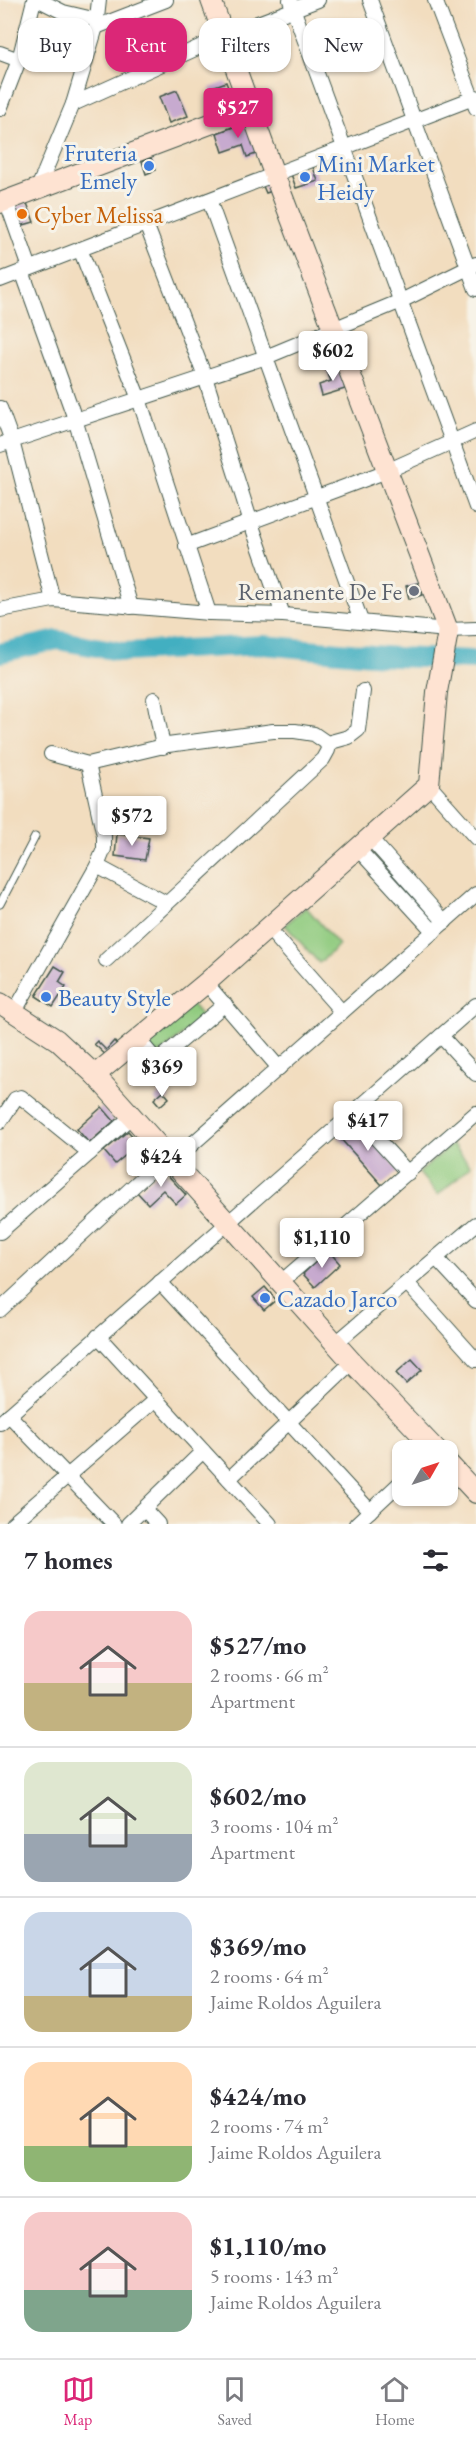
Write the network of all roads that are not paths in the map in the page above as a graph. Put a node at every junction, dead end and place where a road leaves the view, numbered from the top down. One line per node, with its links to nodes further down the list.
1 (34, 0): 10 (street)
2 (39, 0): 13 (street)
3 (99, 0): 13 (street)
4 (166, 0): 13 (street)
5 (211, 0): 11 (street)
6 (318, 0): 9 (street)
7 (369, 0): 23 (street)
8 (435, 0): 19 (street)
9 (292, 5): 12 (street); 24 (street)
10 (30, 18)
11 (218, 18)
12 (263, 18)
13 (96, 24): 20 (street)
14 (199, 47): 20 (street)
15 (0, 53): 16 (street)
16 (18, 60)
17 (18, 63): 21 (street)
18 (237, 72): 22 (street)
19 (475, 101): 23 (street)
20 (73, 104): 26 (street)
21 (0, 109)
22 (250, 109): 25 (street); 26 (street)
23 (414, 121): 24 (street); 31 (street)
24 (344, 148): 25 (street); 35 (street)
25 (274, 174): 27 (street); 36 (street)
26 (38, 188): 28 (street)
27 (208, 200): 29 (street); 37 (street)
28 (3, 201): 32 (street)
29 (146, 224): 30 (street); 38 (street)
30 (80, 249): 32 (street); 39 (street)
31 (472, 266): 34 (street); 35 (street)
32 (26, 270): 33 (street); 41 (street)
33 (0, 280)
34 (476, 289)
35 (401, 301): 36 (street); 44 (street)
36 (334, 330): 37 (street); 45 (street)
37 (266, 357): 38 (street); 46 (street)
38 (205, 376): 39 (street); 48 (street)
39 (139, 399): 41 (street); 49 (street)
40 (0, 408): 43 (street)
41 (75, 419): 43 (street); 51 (street)
42 (476, 431): 44 (street)
43 (6, 443): 50 (street)
44 (453, 443): 45 (street); 47 (street)
45 (387, 471): 46 (street); 57 (street)
46 (318, 497): 48 (street); 55 (street)
47 (476, 507)
48 (251, 523): 49 (street); 54 (street)
49 (186, 546): 53 (street)
50 (53, 600): 51 (street); 52 (street)
51 (131, 607): 53 (street)
52 (0, 610)
53 (209, 613): 54 (street)
54 (283, 615): 55 (street)
55 (361, 621): 57 (street)
56 (476, 629): 57 (street)
57 (447, 633): 64 (street)
58 (363, 691): 60 (street)
59 (154, 699): 61 (street)
60 (327, 743): 61 (street); 70 (street)
61 (163, 747): 63 (street)
62 (51, 754): 63 (street)
63 (88, 764): 68 (street)
64 (429, 785): 66 (street); 67 (street)
65 (35, 837): 71 (lane)
66 (476, 838)
67 (364, 844): 72 (street); 73 (street); 74 (street)
68 (97, 866): 70 (street); 79 (street)
69 (476, 894): 72 (street)
70 (166, 903): 75 (street)
71 (0, 904)
72 (445, 922): 74 (street)
73 (268, 928): 76 (street); 80 (street)
74 (434, 932): 80 (street)
75 (106, 960)
76 (206, 983): 77 (street); 82 (street)
77 (225, 1004): 82 (street); 83 (street)
78 (476, 1005): 81 (street)
79 (8, 1007): 85 (street)
80 (342, 1012): 83 (street)
81 (441, 1036): 84 (street); 86 (street)
82 (138, 1039): 85 (street)
83 (279, 1068): 91 (street)
84 (476, 1074)
85 (95, 1075): 88 (street)
86 (353, 1113): 92 (street); 93 (street)
87 (476, 1113): 92 (street)
88 (132, 1116): 90 (street); 91 (street)
89 (0, 1122): 90 (street)
90 (90, 1153): 95 (street)
91 (169, 1159): 93 (street); 101 (street)
92 (408, 1173): 98 (street)
93 (228, 1223): 97 (street); 98 (street)
94 (476, 1224): 96 (street)
95 (0, 1232)
96 (436, 1258): 99 (street); 100 (street)
97 (160, 1282): 102 (street); 108 (street)
98 (281, 1282): 103 (street)
99 (407, 1283): 103 (street); 104 (street)
100 (476, 1301)
101 (1, 1306)
102 (98, 1336): 106 (street); 107 (street)
103 (336, 1343): 105 (street)
104 (476, 1360)
105 (352, 1362): 108 (street); 109 (street)
106 (156, 1399): 110 (street); 112 (street)
107 (4, 1419): 112 (street)
108 (287, 1424): 113 (street); 117 (street)
109 (426, 1440)
110 (203, 1451): 113 (street); 116 (street)
111 (458, 1471): 114 (street)
112 (68, 1476): 118 (street); 119 (street)
113 (229, 1479): 122 (street)
114 (473, 1483)
115 (392, 1490): 117 (street)
116 (144, 1509): 120 (street); 121 (street)
117 (370, 1511): 123 (street)
118 (12, 1524)
119 (114, 1524)
120 (128, 1524)
121 (158, 1524)
122 (270, 1524)
123 (356, 1524)

